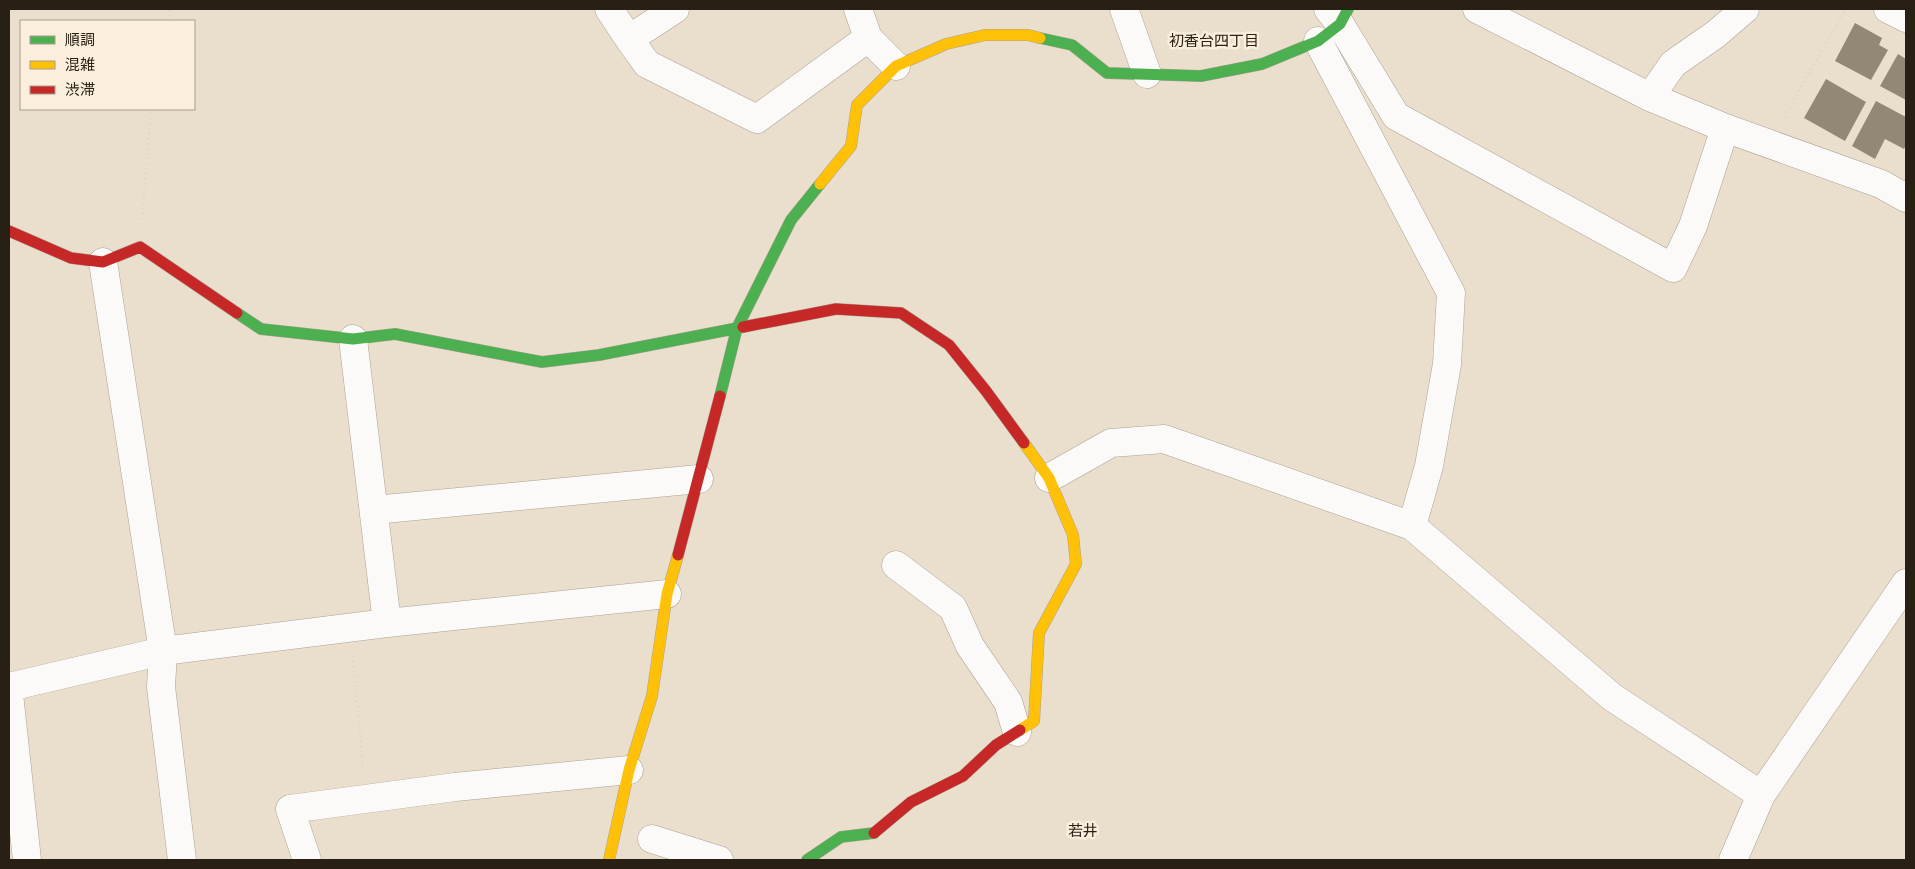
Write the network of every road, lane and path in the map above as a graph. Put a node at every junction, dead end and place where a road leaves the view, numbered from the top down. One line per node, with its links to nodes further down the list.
1 (609, 9): 12 (street)
2 (675, 9): 12 (street)
3 (858, 9): 11 (street)
4 (1124, 9): 15 (street)
5 (1477, 9): 16 (street)
6 (1745, 9): 16 (street)
7 (1846, 9): 19 (path)
8 (1888, 9): 10 (street)
9 (1339, 14): 13 (street); 18 (street)
10 (1906, 18)
11 (868, 38): 12 (street); 14 (street)
12 (629, 40)
13 (1318, 40): 15 (street); 29 (street)
14 (896, 66): 15 (street); 24 (street)
15 (1147, 74)
16 (1650, 97): 18 (street)
17 (151, 110): 22 (path)
18 (1724, 128): 19 (street)
19 (1768, 144): 20 (street)
20 (1906, 198)
21 (9, 231): 23 (street)
22 (140, 248): 23 (street); 25 (street)
23 (103, 262): 35 (street)
24 (737, 328): 25 (street); 26 (street); 27 (street)
25 (353, 339): 28 (street)
26 (1049, 478): 29 (street); 38 (street)
27 (699, 479): 28 (street); 32 (street)
28 (374, 510): 33 (street)
29 (1412, 526): 40 (street)
30 (896, 565): 38 (street)
31 (1906, 582): 40 (street)
32 (668, 594): 33 (street); 39 (street)
33 (387, 623): 34 (street)
34 (350, 628): 35 (street); 41 (path)
35 (162, 651): 36 (street); 44 (street)
36 (9, 687)
37 (9, 694): 43 (street)
38 (1017, 732): 48 (street)
39 (629, 770): 41 (street); 46 (street)
40 (1761, 795): 49 (street)
41 (366, 799): 45 (street)
42 (652, 839): 47 (street)
43 (27, 860)
44 (182, 860)
45 (307, 860)
46 (609, 860)
47 (719, 860)
48 (807, 860)
49 (1733, 860)

